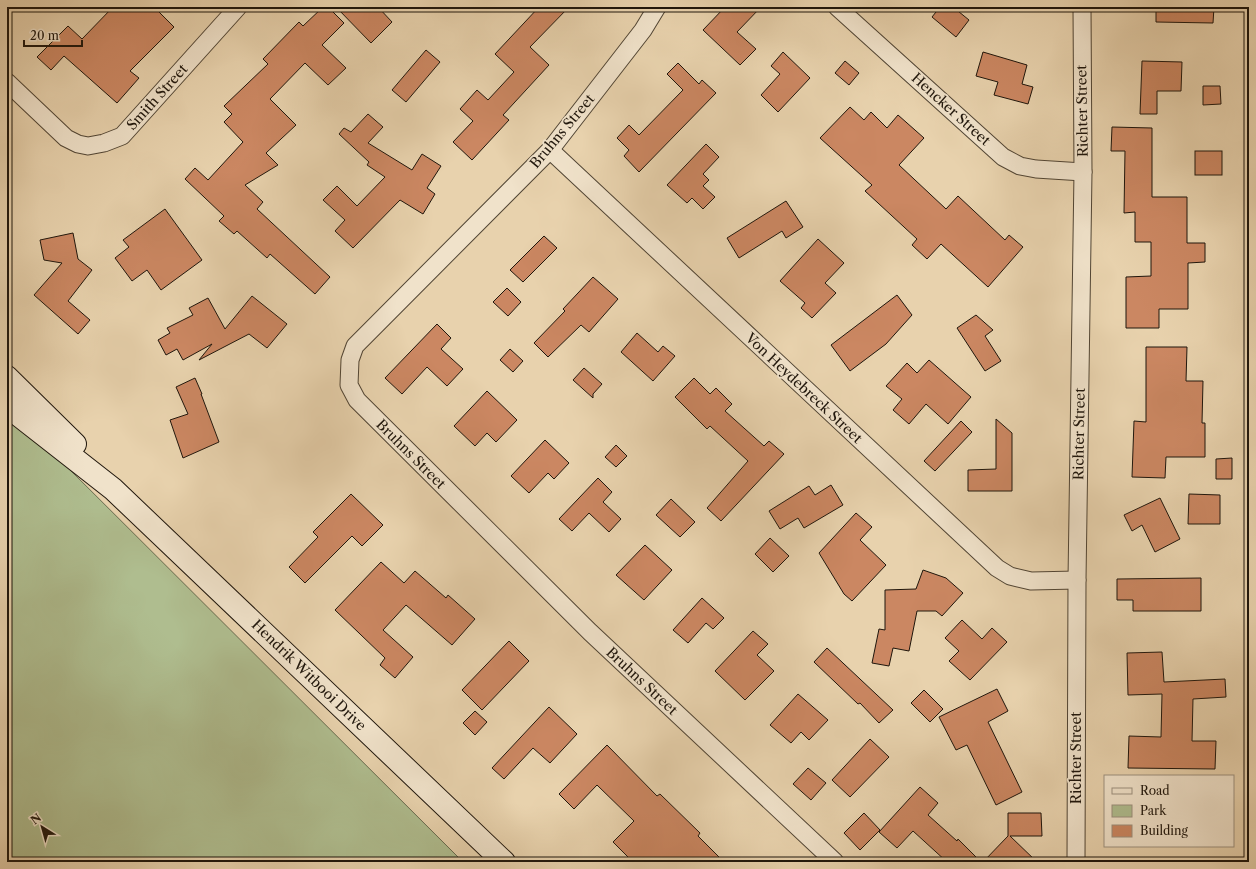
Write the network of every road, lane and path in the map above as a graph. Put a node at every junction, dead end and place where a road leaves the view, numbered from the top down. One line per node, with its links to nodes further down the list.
1 (238, 7): 5 (street, Smith Street)
2 (657, 7): 6 (street, Bruhns Street)
3 (837, 7): 7 (street, Hencker Street)
4 (1082, 7): 7 (street, Richter Street)
5 (7, 82)
6 (550, 150): 11 (street, Von Heydebreck Street); 13 (street, Bruhns Street)
7 (1083, 172): 11 (street, Richter Street)
8 (7, 377): 10 (main road, Hendrik Witbooi Drive)
9 (7, 406): 10 (main road, Hendrik Witbooi Drive)
10 (113, 489): 12 (main road, Hendrik Witbooi Drive)
11 (1077, 580): 14 (street, Richter Street)
12 (504, 862)
13 (835, 862)
14 (1076, 862)

